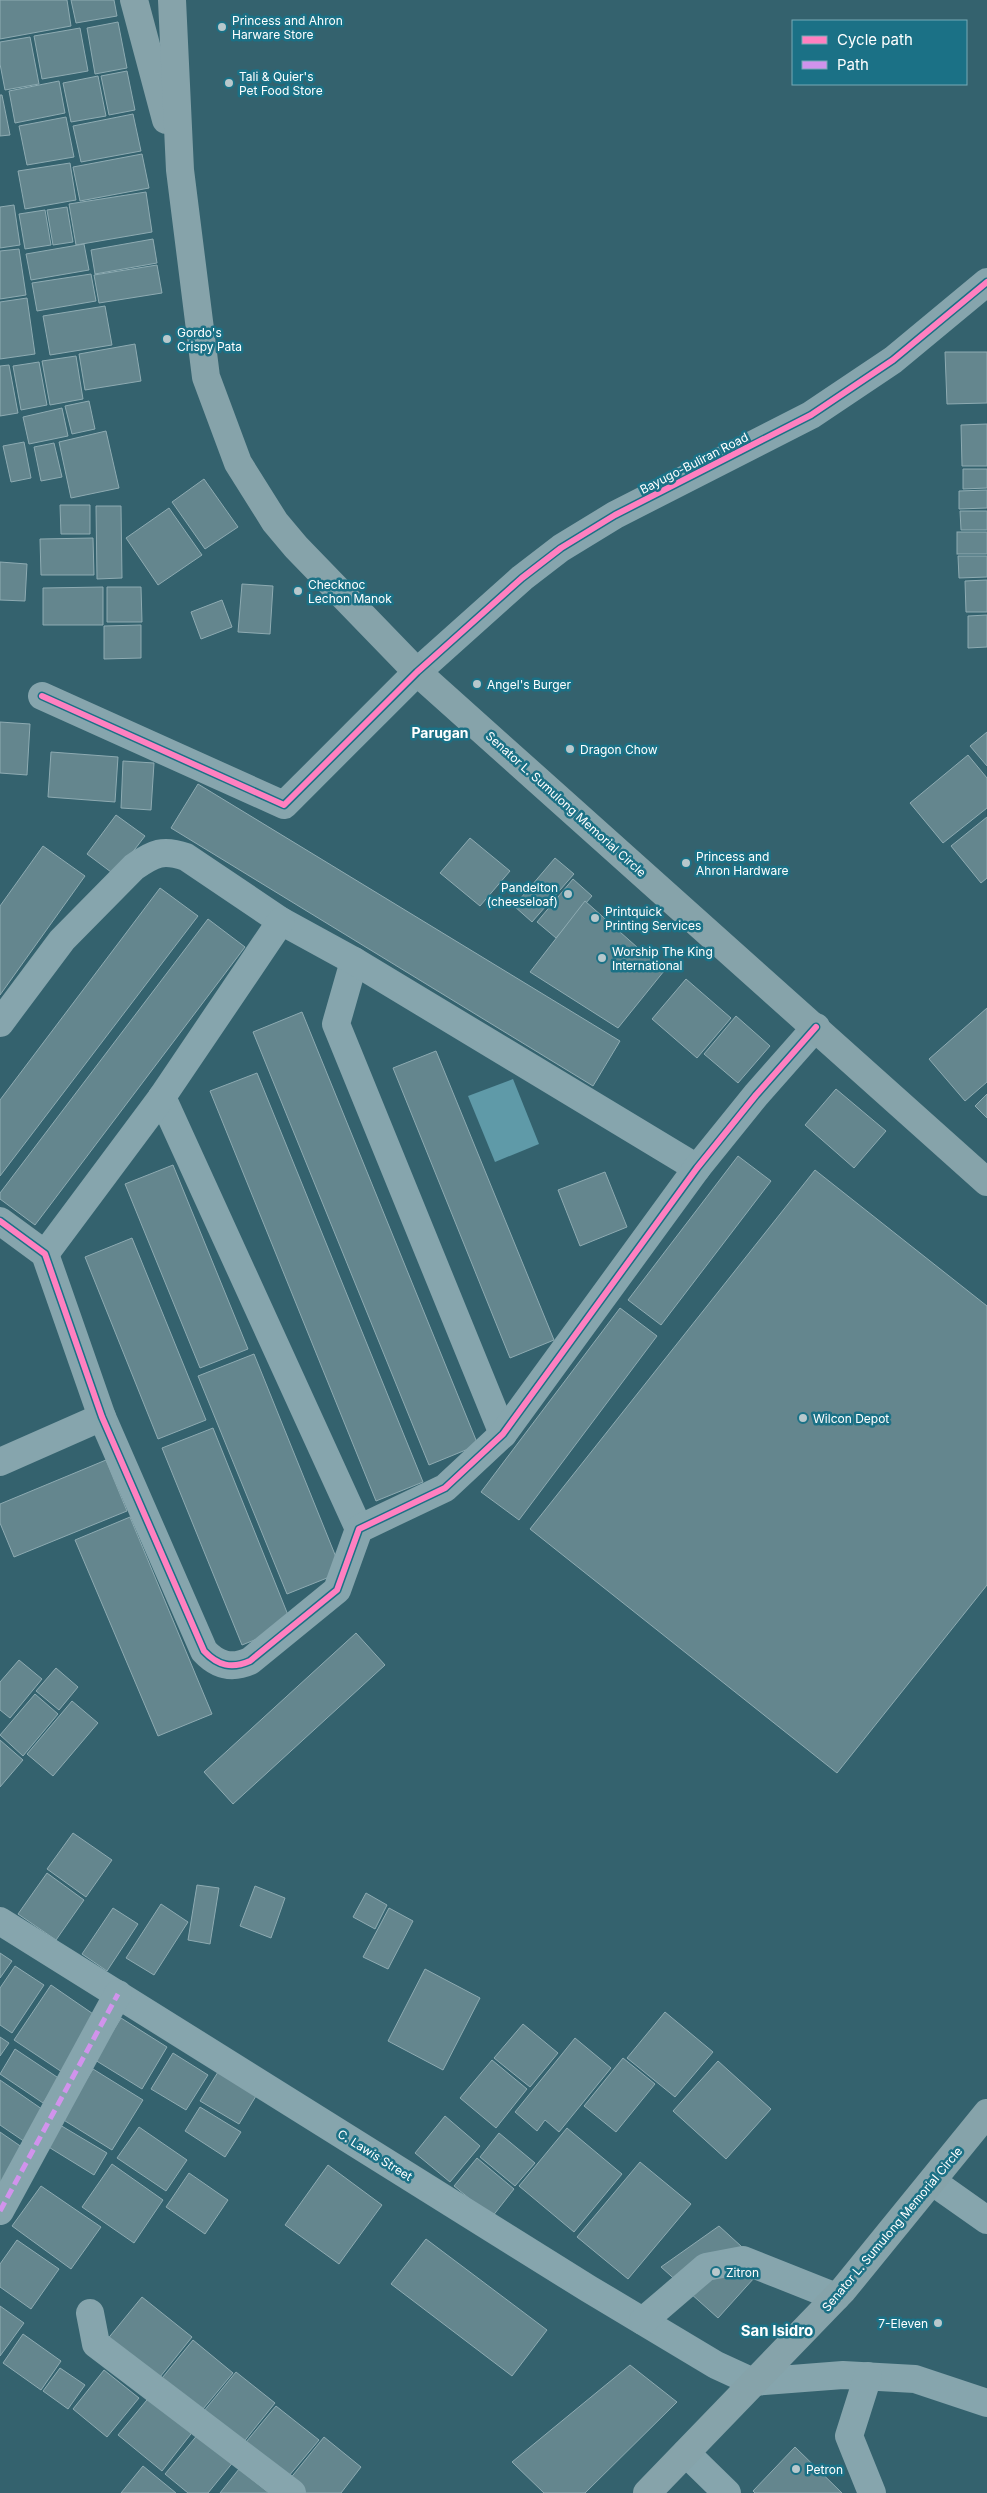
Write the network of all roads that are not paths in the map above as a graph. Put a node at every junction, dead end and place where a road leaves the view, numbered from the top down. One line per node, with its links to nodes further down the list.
1 (134, 0): 3 (main road, Senator L. Sumulong Memorial Circle)
2 (172, 0): 3 (main road, Senator L. Sumulong Memorial Circle)
3 (180, 170): 5 (main road, Senator L. Sumulong Memorial Circle)
4 (987, 282): 5 (street, Bayugo-Buliran Road)
5 (417, 672): 6 (street, Bayugo-Buliran Road); 10 (main road, Senator L. Sumulong Memorial Circle)
6 (42, 696)
7 (281, 921): 8 (street); 9 (street); 11 (street)
8 (354, 961): 12 (street); 17 (street)
9 (0, 1023)
10 (816, 1027): 12 (street); 13 (main road, Senator L. Sumulong Memorial Circle)
11 (162, 1097): 15 (street); 19 (street)
12 (697, 1168): 17 (street)
13 (987, 1182)
14 (0, 1221): 15 (street)
15 (45, 1254): 16 (street)
16 (102, 1418): 18 (street); 19 (street)
17 (503, 1434): 19 (street)
18 (0, 1462)
19 (359, 1529)
20 (0, 1921): 21 (street, C. Lawis Street)
21 (118, 1994): 24 (street); 28 (street, C. Lawis Street)
22 (984, 2123): 23 (main road, Senator L. Sumulong Memorial Circle)
23 (933, 2182): 25 (street); 26 (main road, Senator L. Sumulong Memorial Circle)
24 (0, 2211)
25 (987, 2220)
26 (836, 2297): 28 (street); 30 (main road, Senator L. Sumulong Memorial Circle)
27 (90, 2313): 33 (street)
28 (643, 2321): 30 (street, C. Lawis Street)
29 (868, 2376): 30 (street); 31 (street); 36 (street)
30 (753, 2382): 32 (main road, Senator L. Sumulong Memorial Circle)
31 (987, 2402)
32 (686, 2453): 34 (main road, Senator L. Sumulong Memorial Circle); 35 (street)
33 (292, 2493)
34 (647, 2493)
35 (727, 2493)
36 (872, 2493)

